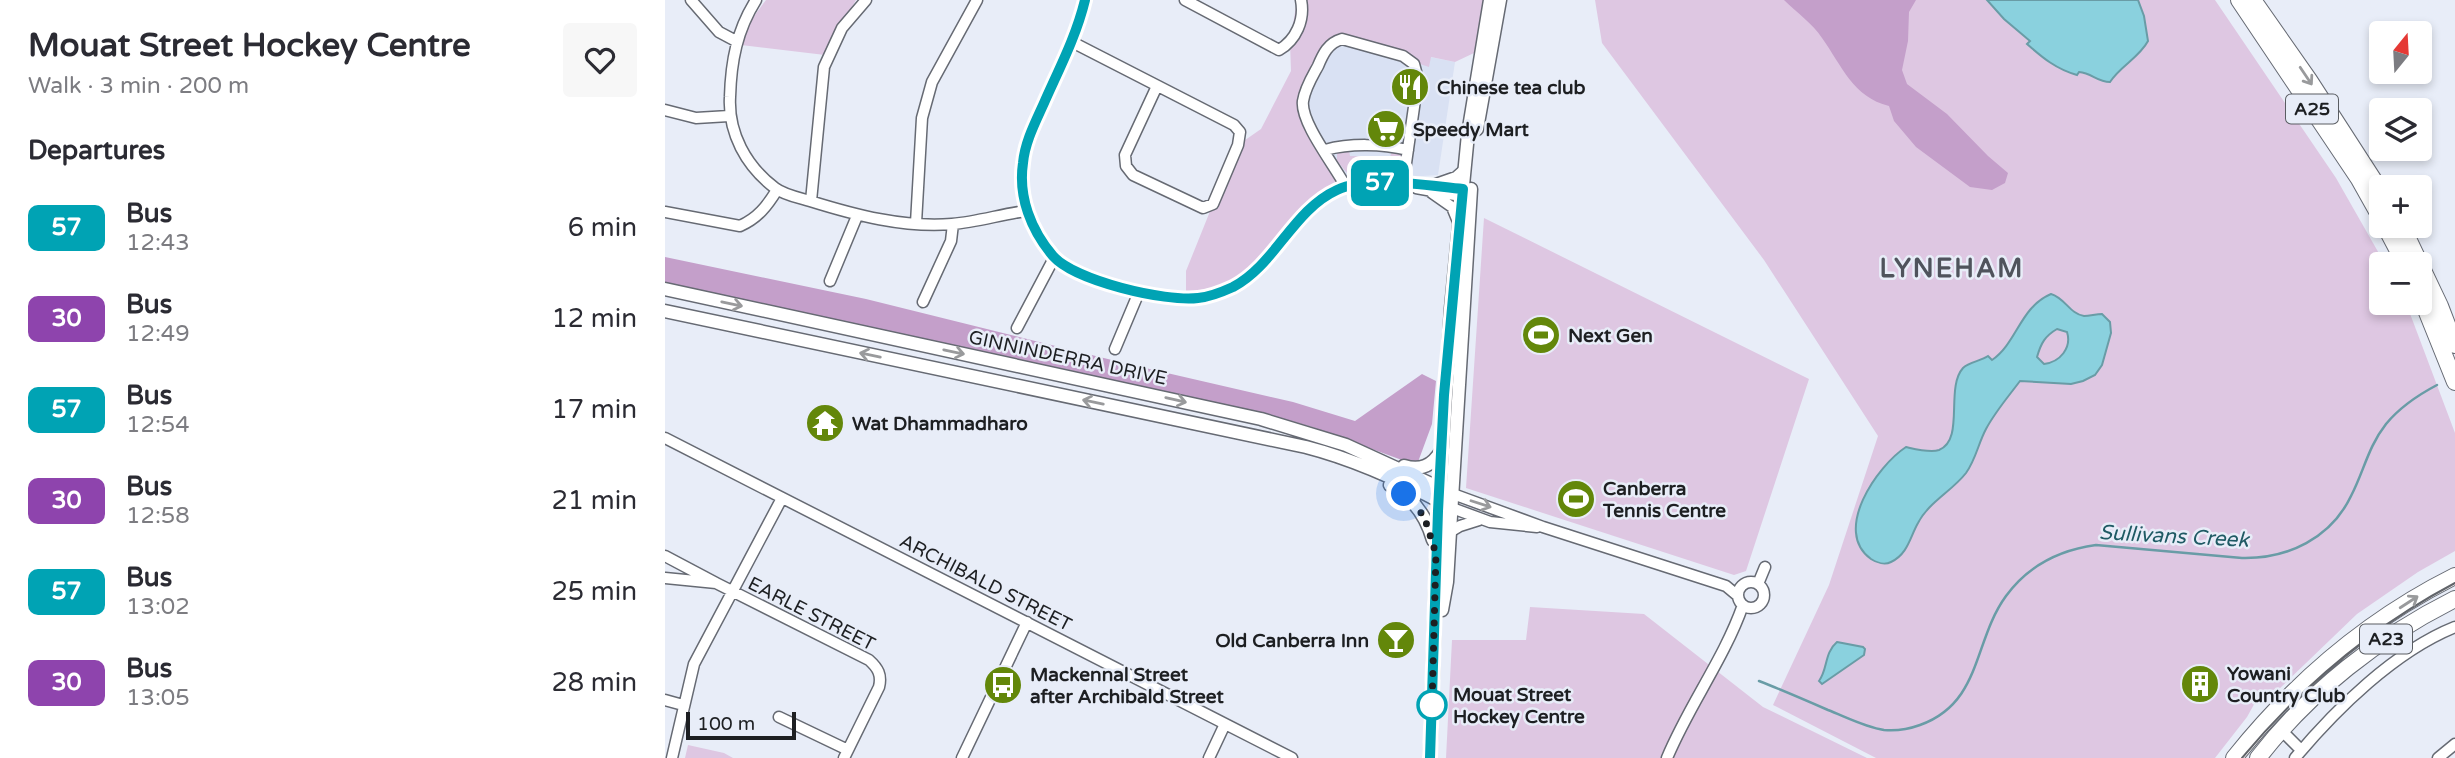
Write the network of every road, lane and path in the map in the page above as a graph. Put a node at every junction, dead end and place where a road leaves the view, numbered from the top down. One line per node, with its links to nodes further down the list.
1 (691, 0): 12 (street)
2 (756, 0): 12 (street)
3 (866, 0): 27 (street)
4 (977, 0): 31 (street)
5 (1085, 0): 13 (street)
6 (1185, 0): 7 (street)
7 (1301, 0)
8 (1490, 0): 19 (main road)
9 (1500, 0): 25 (main road)
10 (2239, 0): 26 (highway, A25)
11 (2253, 0): 20 (highway, A25, one-way to 20)
12 (736, 41): 16 (street)
13 (1072, 42): 14 (street); 28 (street)
14 (1157, 86): 14 (street)
15 (665, 110): 16 (street)
16 (729, 116): 24 (street)
17 (1325, 150): 18 (street); 18 (street); 22 (street)
18 (1408, 150): 21 (street)
19 (1465, 169): 23 (street); 25 (main road)
20 (2370, 175)
21 (1403, 184): 22 (street); 23 (street)
22 (1346, 187): 38 (street)
23 (1431, 188): 25 (street); 33 (street)
24 (777, 190): 27 (street); 29 (street)
25 (1467, 193): 33 (main road); 52 (main road)
26 (2369, 196)
27 (811, 201): 30 (street)
28 (1025, 207): 32 (street); 35 (street)
29 (665, 212)
30 (857, 216): 31 (street); 36 (street)
31 (916, 223): 32 (street)
32 (953, 224): 39 (street)
33 (1459, 224): 48 (main road)
34 (2408, 238): 43 (highway)
35 (1054, 258): 38 (street); 42 (street)
36 (830, 281)
37 (665, 289): 49 (main road, GINNINDERRA DRIVE, one-way to 49)
38 (1139, 292): 44 (street)
39 (923, 302)
40 (665, 310): 47 (main road, GINNINDERRA DRIVE, one-way to 40)
41 (2428, 315): 45 (highway)
42 (1017, 328)
43 (2455, 345)
44 (1115, 349)
45 (2455, 382)
46 (665, 438): 51 (street, ARCHIBALD STREET)
47 (1276, 440): 50 (main road, GINNINDERRA DRIVE); 56 (main road)
48 (1442, 450): 49 (main road); 50 (main road)
49 (1373, 456): 50 (main road, GINNINDERRA DRIVE)
50 (1439, 495): 52 (main road, GINNINDERRA DRIVE); 56 (main road)
51 (782, 498): 65 (street); 68 (street, ARCHIBALD STREET)
52 (1452, 501): 53 (street); 54 (street, one-way to 54); 55 (main road)
53 (1481, 520): 54 (street); 55 (street)
54 (1543, 527): 64 (street)
55 (1450, 532): 70 (main road)
56 (1436, 554): 70 (main road)
57 (665, 556): 61 (street, EARLE STREET)
58 (1765, 567): 62 (street)
59 (2455, 576): 85 (highway, A23, one-way to 59)
60 (665, 578): 61 (street, EARLE STREET)
61 (716, 583): 65 (street, EARLE STREET)
62 (1758, 584): 63 (street); 67 (street)
63 (1743, 585): 64 (street); 67 (street)
64 (1725, 586): 67 (street)
65 (733, 591): 72 (street); 77 (street, EARLE STREET)
66 (2455, 599): 75 (highway, A23)
67 (1744, 603): 84 (street)
68 (1027, 622): 74 (street, ARCHIBALD STREET); 80 (street)
69 (2455, 627): 78 (street)
70 (1434, 648): 83 (main road)
71 (665, 700): 72 (street)
72 (683, 705): 79 (street)
73 (779, 716): 77 (street)
74 (1226, 724): 81 (street); 82 (street, ARCHIBALD STREET)
75 (2280, 730): 78 (street); 86 (highway, A23)
76 (2455, 744): 87 (street)
77 (846, 754)
78 (2298, 754)
79 (671, 758)
80 (962, 758)
81 (1209, 758)
82 (1292, 758)
83 (1430, 758)
84 (1667, 758)
85 (2234, 758)
86 (2258, 758)
87 (2438, 758)

